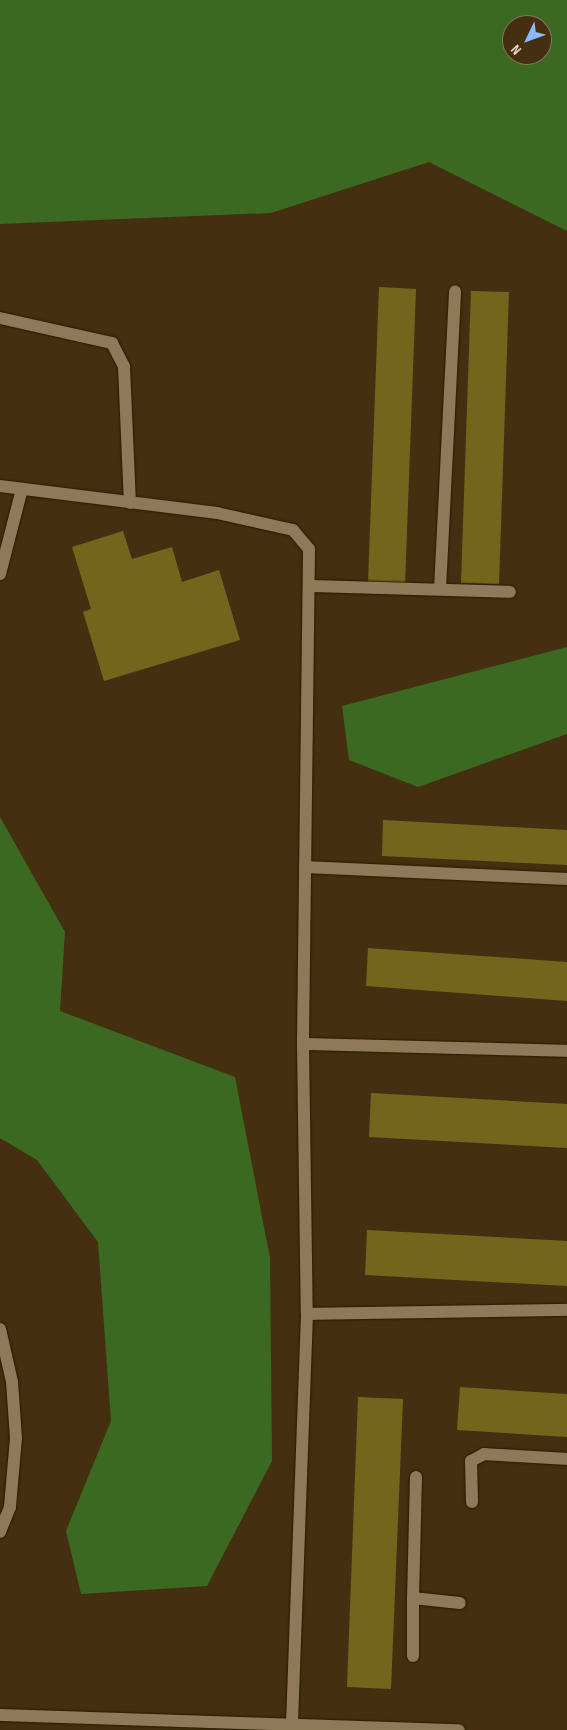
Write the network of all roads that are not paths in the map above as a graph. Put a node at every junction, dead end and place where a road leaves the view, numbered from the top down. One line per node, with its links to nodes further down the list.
1 (456, 290): 8 (lane)
2 (0, 318): 5 (lane)
3 (0, 486): 4 (lane)
4 (22, 489): 5 (lane); 6 (lane)
5 (130, 502): 7 (lane)
6 (0, 574)
7 (310, 586): 8 (lane); 10 (lane)
8 (440, 589): 9 (lane)
9 (510, 592)
10 (306, 868): 11 (lane); 12 (lane)
11 (567, 879)
12 (303, 1044): 13 (lane); 15 (lane)
13 (567, 1052)
14 (567, 1310): 15 (lane)
15 (307, 1314): 25 (lane)
16 (0, 1329): 20 (lane)
17 (567, 1459): 19 (lane)
18 (416, 1478): 21 (lane)
19 (472, 1502)
20 (0, 1532)
21 (414, 1598): 22 (lane); 23 (lane)
22 (460, 1603)
23 (413, 1656)
24 (0, 1715): 25 (lane)
25 (292, 1724): 26 (lane)
26 (459, 1730)

